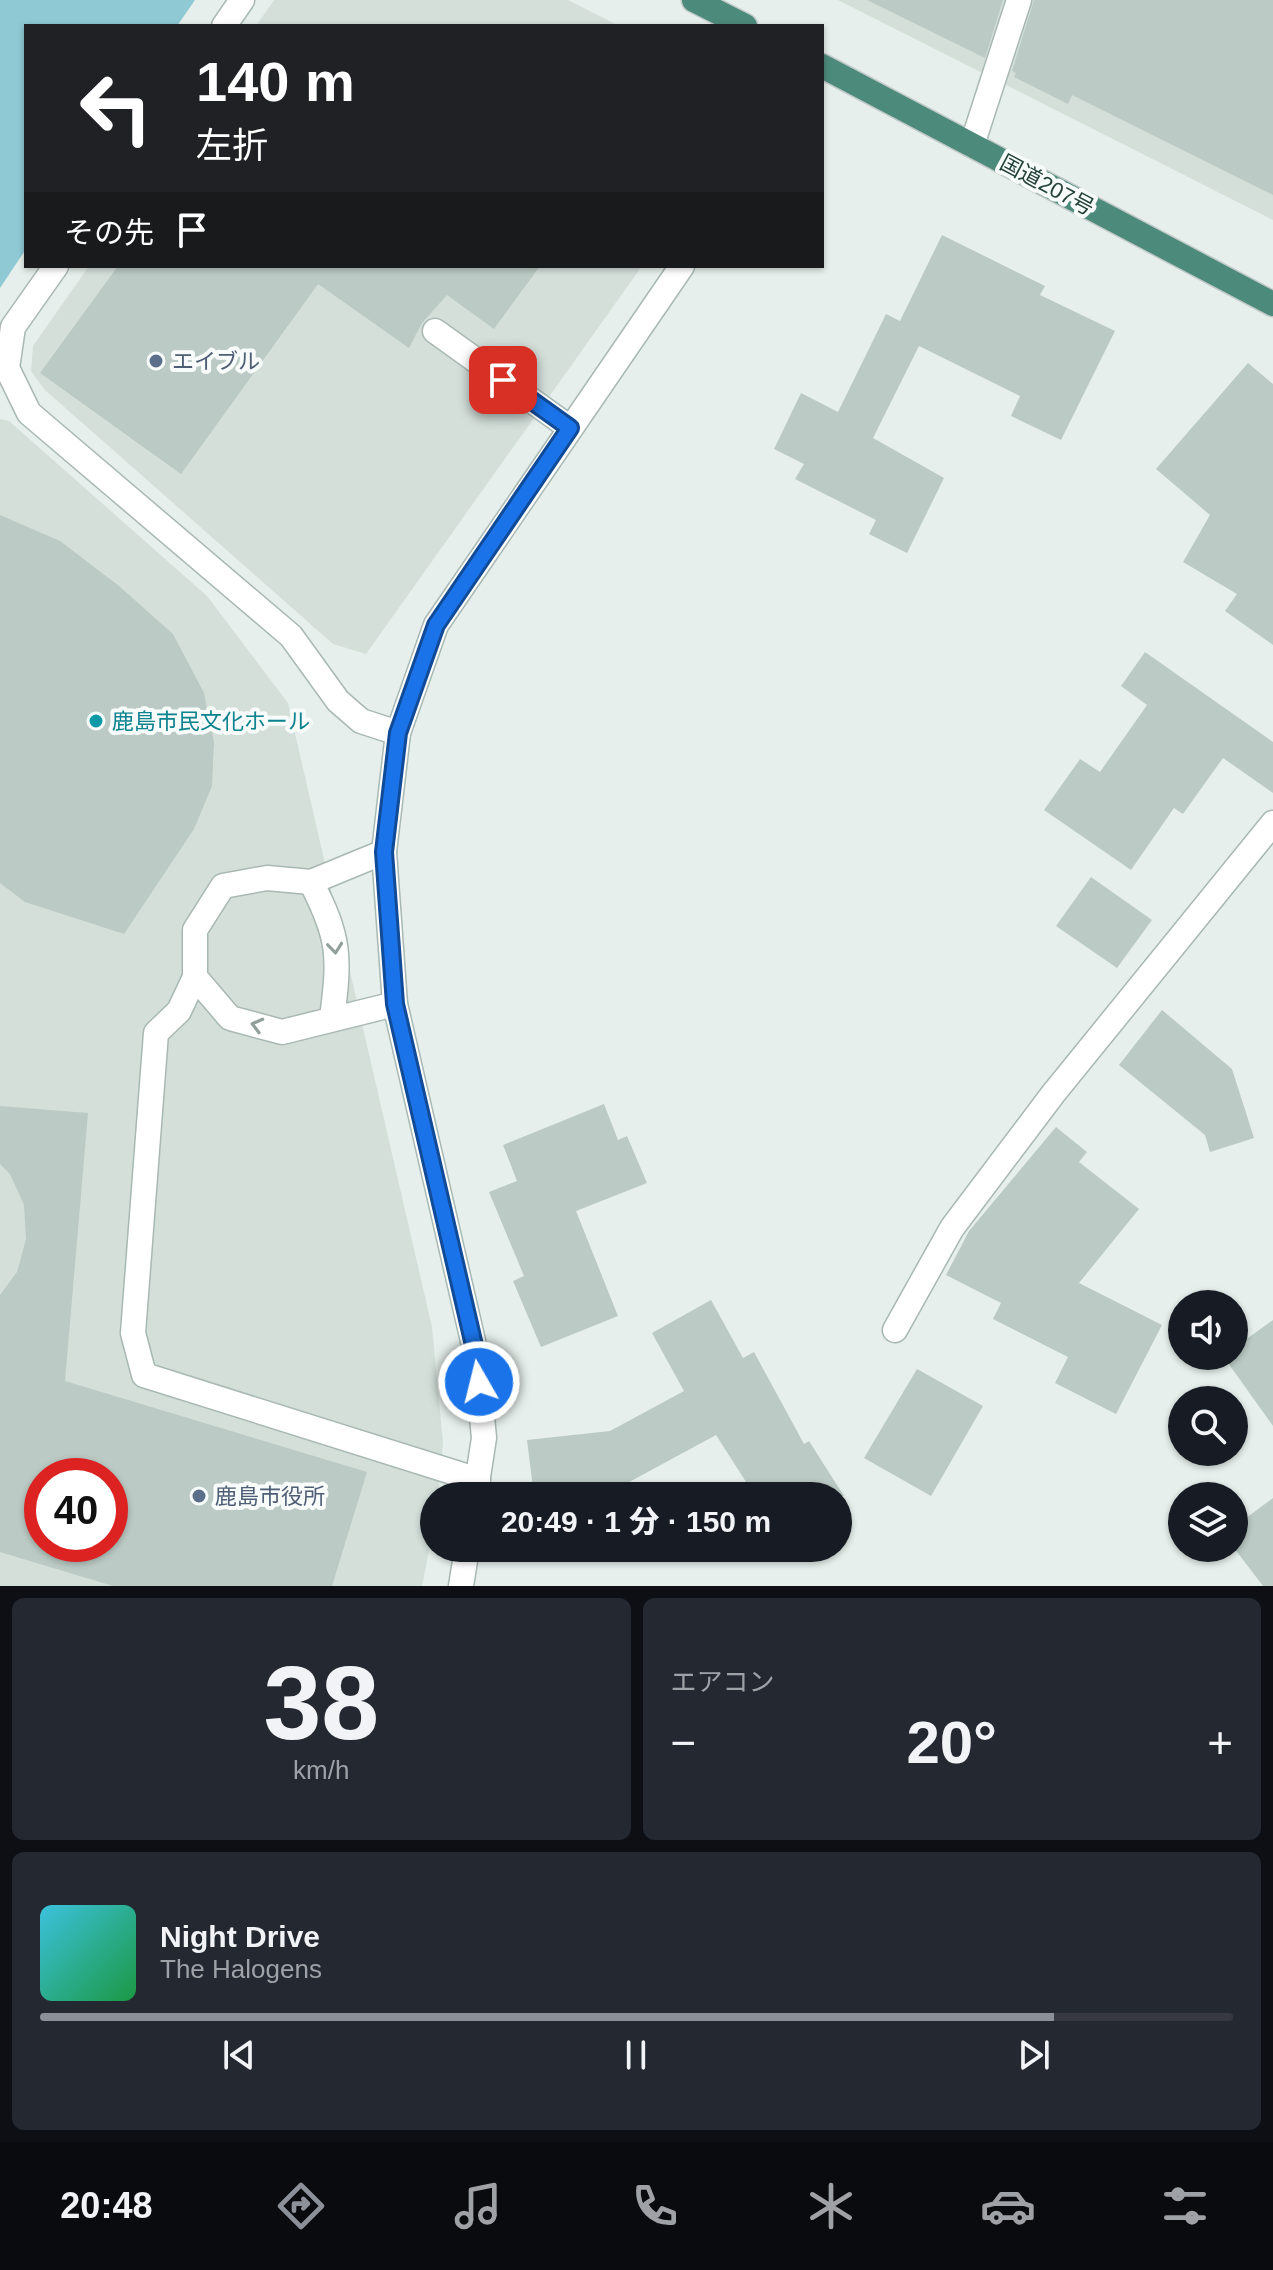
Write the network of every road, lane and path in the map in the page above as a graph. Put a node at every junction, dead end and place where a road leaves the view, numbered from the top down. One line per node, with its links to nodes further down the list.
1 (242, 0): 4 (street)
2 (694, 0): 5 (highway)
3 (1019, 0): 7 (street)
4 (225, 24)
5 (741, 24)
6 (824, 69): 7 (highway, 国道207号)
7 (972, 145): 10 (highway, 国道207号)
8 (55, 268): 12 (street)
9 (681, 268): 13 (street)
10 (1273, 304)
11 (435, 331): 13 (street)
12 (4, 370): 14 (street)
13 (570, 428): 14 (street)
14 (398, 733): 16 (street)
15 (1273, 823): 21 (street)
16 (384, 852): 17 (street); 19 (street)
17 (311, 882): 18 (street); 20 (street, one-way to 20)
18 (195, 977): 20 (street, one-way to 18); 22 (street)
19 (395, 1004): 20 (street); 23 (street)
20 (332, 1018)
21 (895, 1330)
22 (458, 1482)
23 (477, 1482)
24 (465, 1562): 25 (street)
25 (461, 1586)

